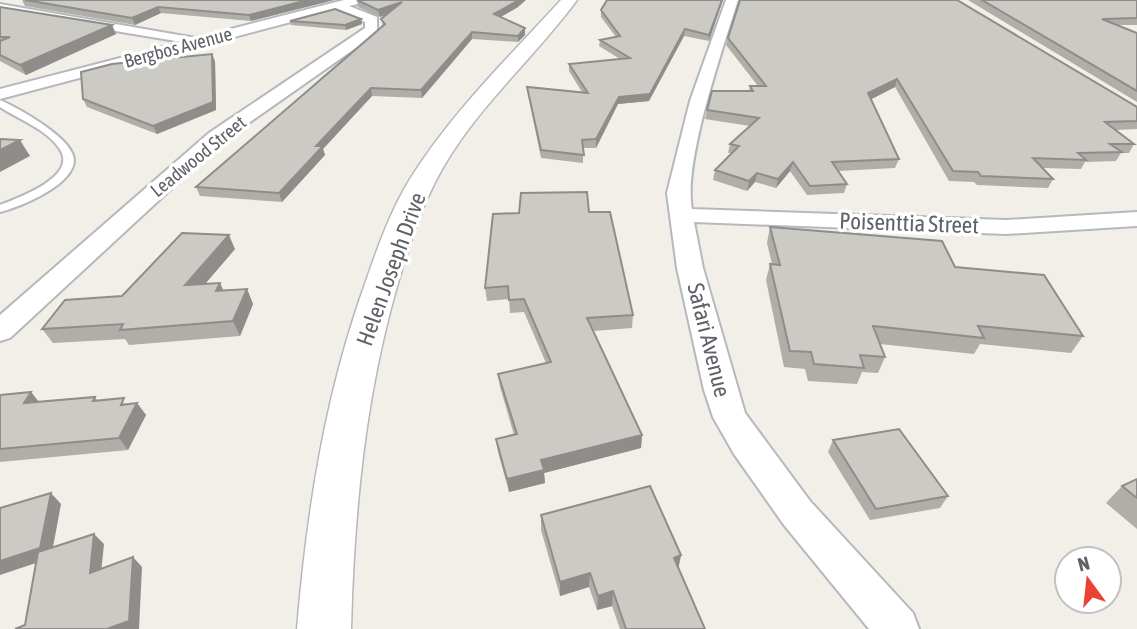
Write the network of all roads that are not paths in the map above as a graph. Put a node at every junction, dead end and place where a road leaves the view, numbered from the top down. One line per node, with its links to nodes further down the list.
1 (357, 0): 4 (street, Bergbos Avenue)
2 (569, 0): 13 (street, Helen Joseph Drive)
3 (732, 0): 10 (street, Safari Avenue)
4 (335, 5): 6 (street, Bergbos Avenue); 12 (street, Leadwood Street)
5 (0, 8): 6 (street)
6 (200, 41): 7 (street, Bergbos Avenue)
7 (0, 94)
8 (0, 103): 9 (lane)
9 (0, 208)
10 (681, 215): 11 (street, Poisenttia Street); 14 (street, Safari Avenue)
11 (1137, 219)
12 (0, 331)
13 (324, 629)
14 (898, 629)

